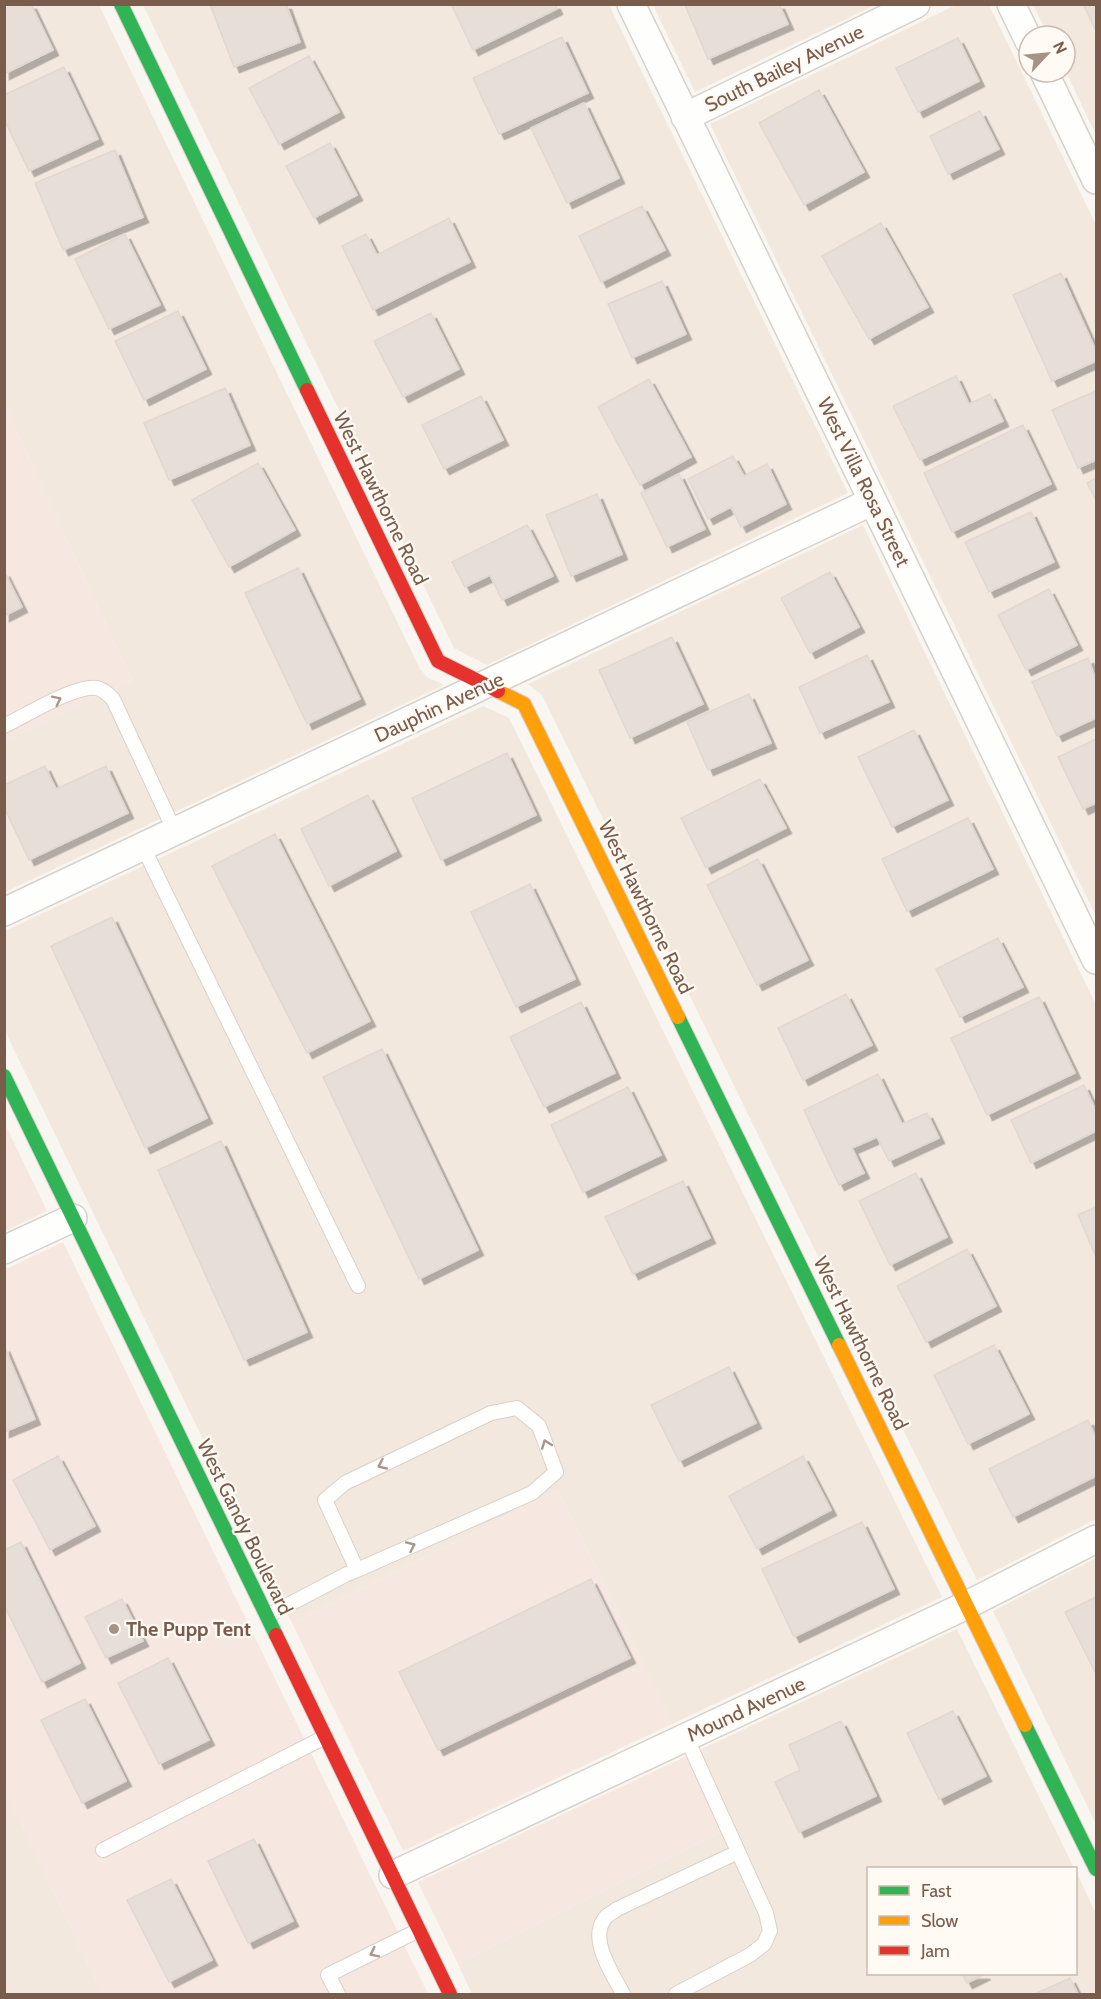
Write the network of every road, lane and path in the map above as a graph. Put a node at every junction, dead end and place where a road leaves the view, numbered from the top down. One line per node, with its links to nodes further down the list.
1 (121, 4): 10 (street, West Hawthorne Road)
2 (631, 4): 7 (street, West Villa Rosa Street)
3 (916, 4): 7 (street, South Bailey Avenue)
4 (1011, 4): 5 (street)
5 (1021, 24)
6 (1050, 84): 8 (street)
7 (685, 117): 9 (street, West Villa Rosa Street)
8 (1096, 180)
9 (873, 501): 10 (street, Dauphin Avenue); 15 (street, West Villa Rosa Street)
10 (485, 686): 12 (street, Dauphin Avenue); 22 (street, West Hawthorne Road)
11 (4, 726): 12 (lane, one-way to 12)
12 (175, 831): 13 (street, Dauphin Avenue)
13 (143, 847): 14 (street, Dauphin Avenue); 19 (lane)
14 (4, 912)
15 (1096, 960)
16 (4, 1076): 17 (street, West Gandy Boulevard)
17 (73, 1218): 18 (street); 23 (street, West Gandy Boulevard)
18 (4, 1250)
19 (358, 1286)
20 (1096, 1539): 22 (street, Mound Avenue)
21 (357, 1570): 21 (lane, one-way to 21); 23 (lane)
22 (968, 1605): 25 (street, Mound Avenue); 28 (street, West Hawthorne Road)
23 (267, 1616): 24 (street, West Gandy Boulevard)
24 (325, 1737): 26 (lane); 29 (street, West Gandy Boulevard)
25 (686, 1737): 27 (lane); 29 (street, Mound Avenue)
26 (103, 1850)
27 (738, 1852): 33 (lane); 34 (lane)
28 (1096, 1869)
29 (393, 1875): 30 (street, West Gandy Boulevard)
30 (419, 1930): 31 (lane, one-way to 31); 32 (street, West Gandy Boulevard)
31 (338, 1995)
32 (450, 1995)
33 (623, 1995)
34 (676, 1995)

